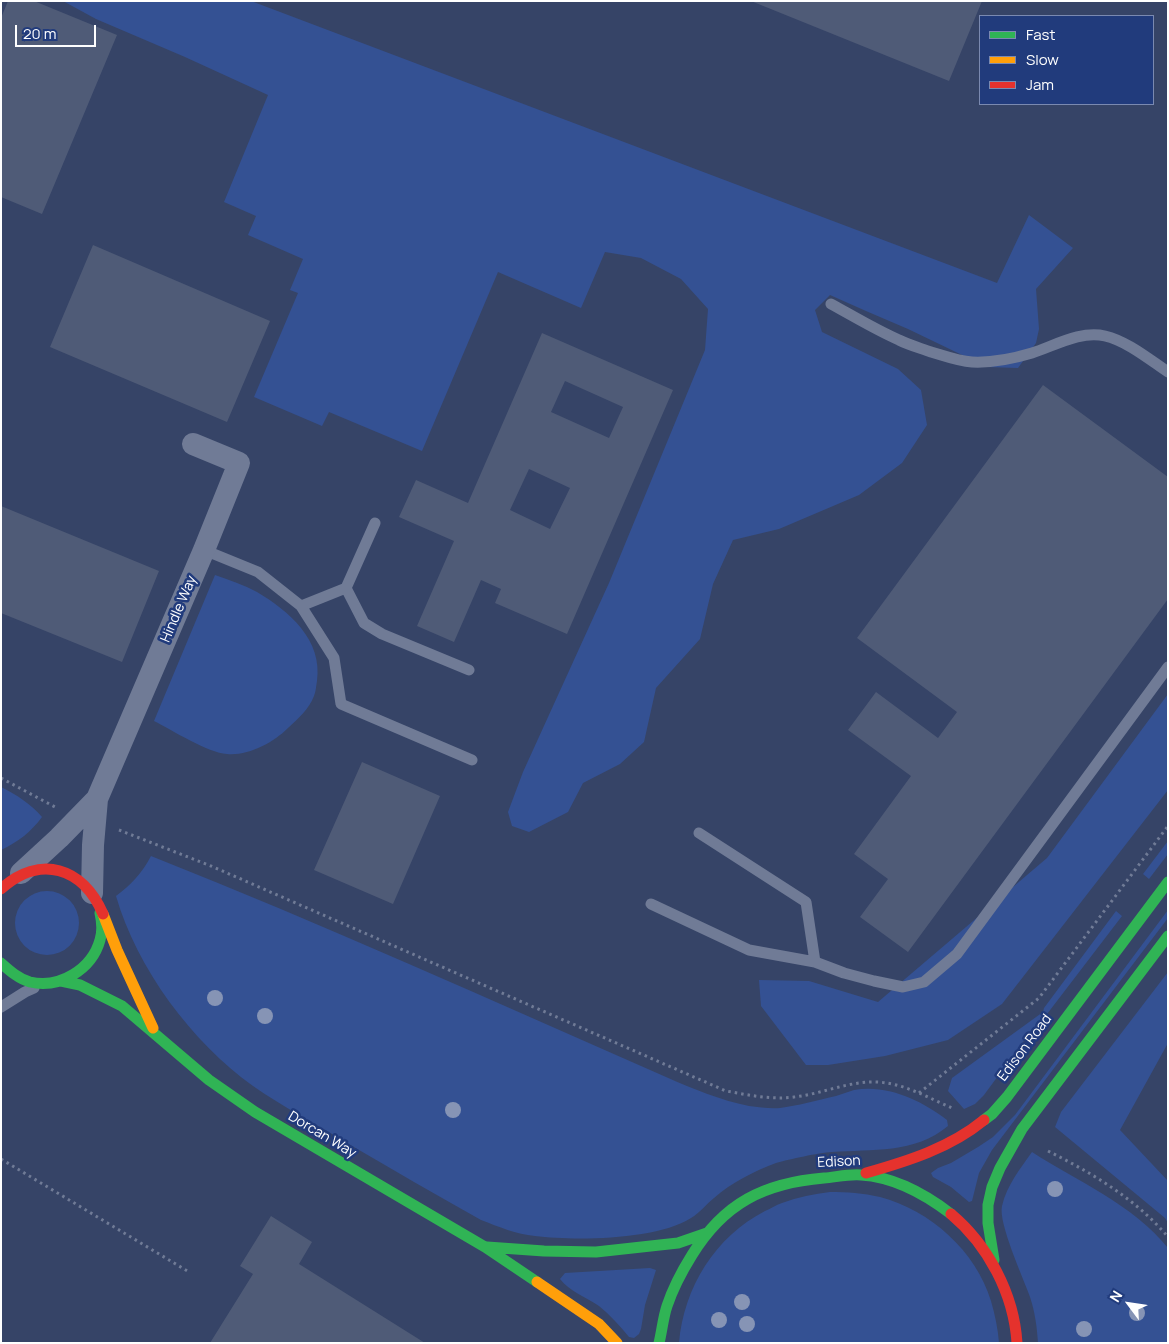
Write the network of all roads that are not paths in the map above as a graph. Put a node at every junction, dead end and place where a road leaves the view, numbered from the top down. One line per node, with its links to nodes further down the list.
1 (831, 304): 2 (lane)
2 (1168, 372)
3 (193, 444): 5 (street, Hindle Way)
4 (375, 523): 6 (lane)
5 (204, 550): 7 (lane); 11 (street, Hindle Way)
6 (346, 588): 7 (lane); 9 (lane)
7 (301, 606): 10 (lane)
8 (1168, 667): 18 (lane)
9 (469, 670)
10 (472, 760)
11 (91, 812): 13 (street, Hindle Way); 15 (street, Hindle Way)
12 (699, 833): 18 (lane)
13 (8, 882): 15 (main road, Dorcan Way)
14 (1168, 882): 23 (main road, Edison Road)
15 (96, 900): 20 (main road); 22 (main road, Dorcan Way)
16 (651, 904): 18 (lane)
17 (1168, 936): 26 (main road)
18 (814, 962)
19 (1, 963): 20 (main road, Dorcan Way)
20 (55, 982): 21 (lane); 22 (main road, Dorcan Way)
21 (1, 1007)
22 (154, 1032): 25 (main road, Dorcan Way)
23 (862, 1174): 24 (main road, Edison); 26 (main road, Edison)
24 (707, 1233): 25 (main road, Dorcan Way); 28 (main road, Edison)
25 (485, 1247): 27 (main road, Dorcan Way)
26 (995, 1268): 29 (main road, Edison)
27 (616, 1343)
28 (659, 1343)
29 (1017, 1343)

